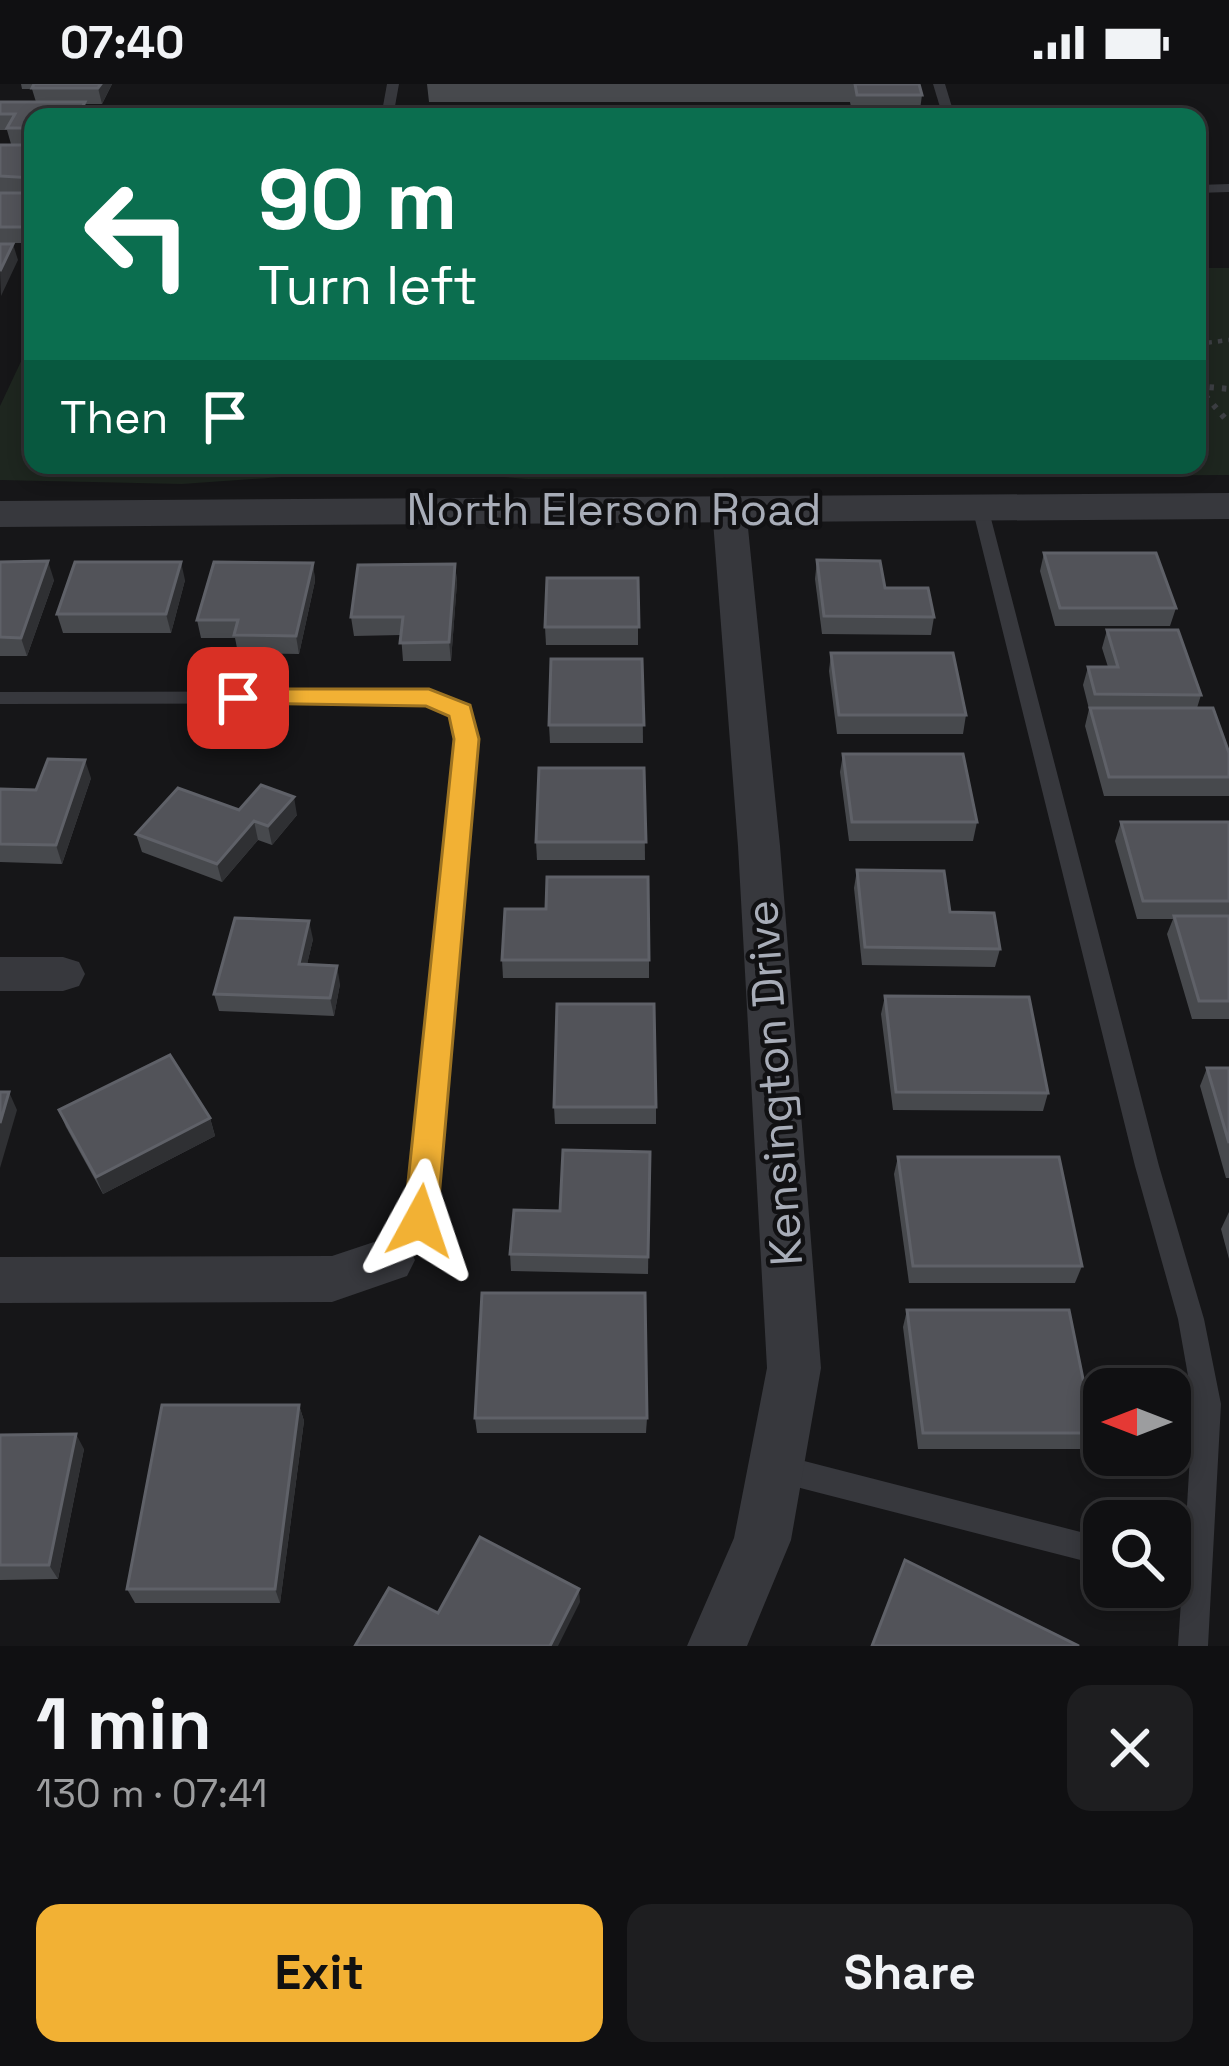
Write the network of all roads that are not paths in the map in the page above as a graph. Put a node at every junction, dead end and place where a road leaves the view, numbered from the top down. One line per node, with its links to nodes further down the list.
1 (980, 507): 2 (street, North Elerson Road); 3 (street, North Elerson Road); 11 (lane)
2 (729, 508): 4 (street, North Elerson Road); 10 (street, Kensington Drive)
3 (1227, 512)
4 (0, 514)
5 (0, 698): 8 (lane)
6 (0, 974): 7 (street)
7 (63, 974)
8 (388, 1259): 9 (street)
9 (0, 1280)
10 (776, 1468): 12 (lane); 14 (street, Kensington Drive)
11 (1191, 1516)
12 (1083, 1547)
13 (1188, 1608): 15 (lane)
14 (716, 1646)
15 (1193, 1646)

